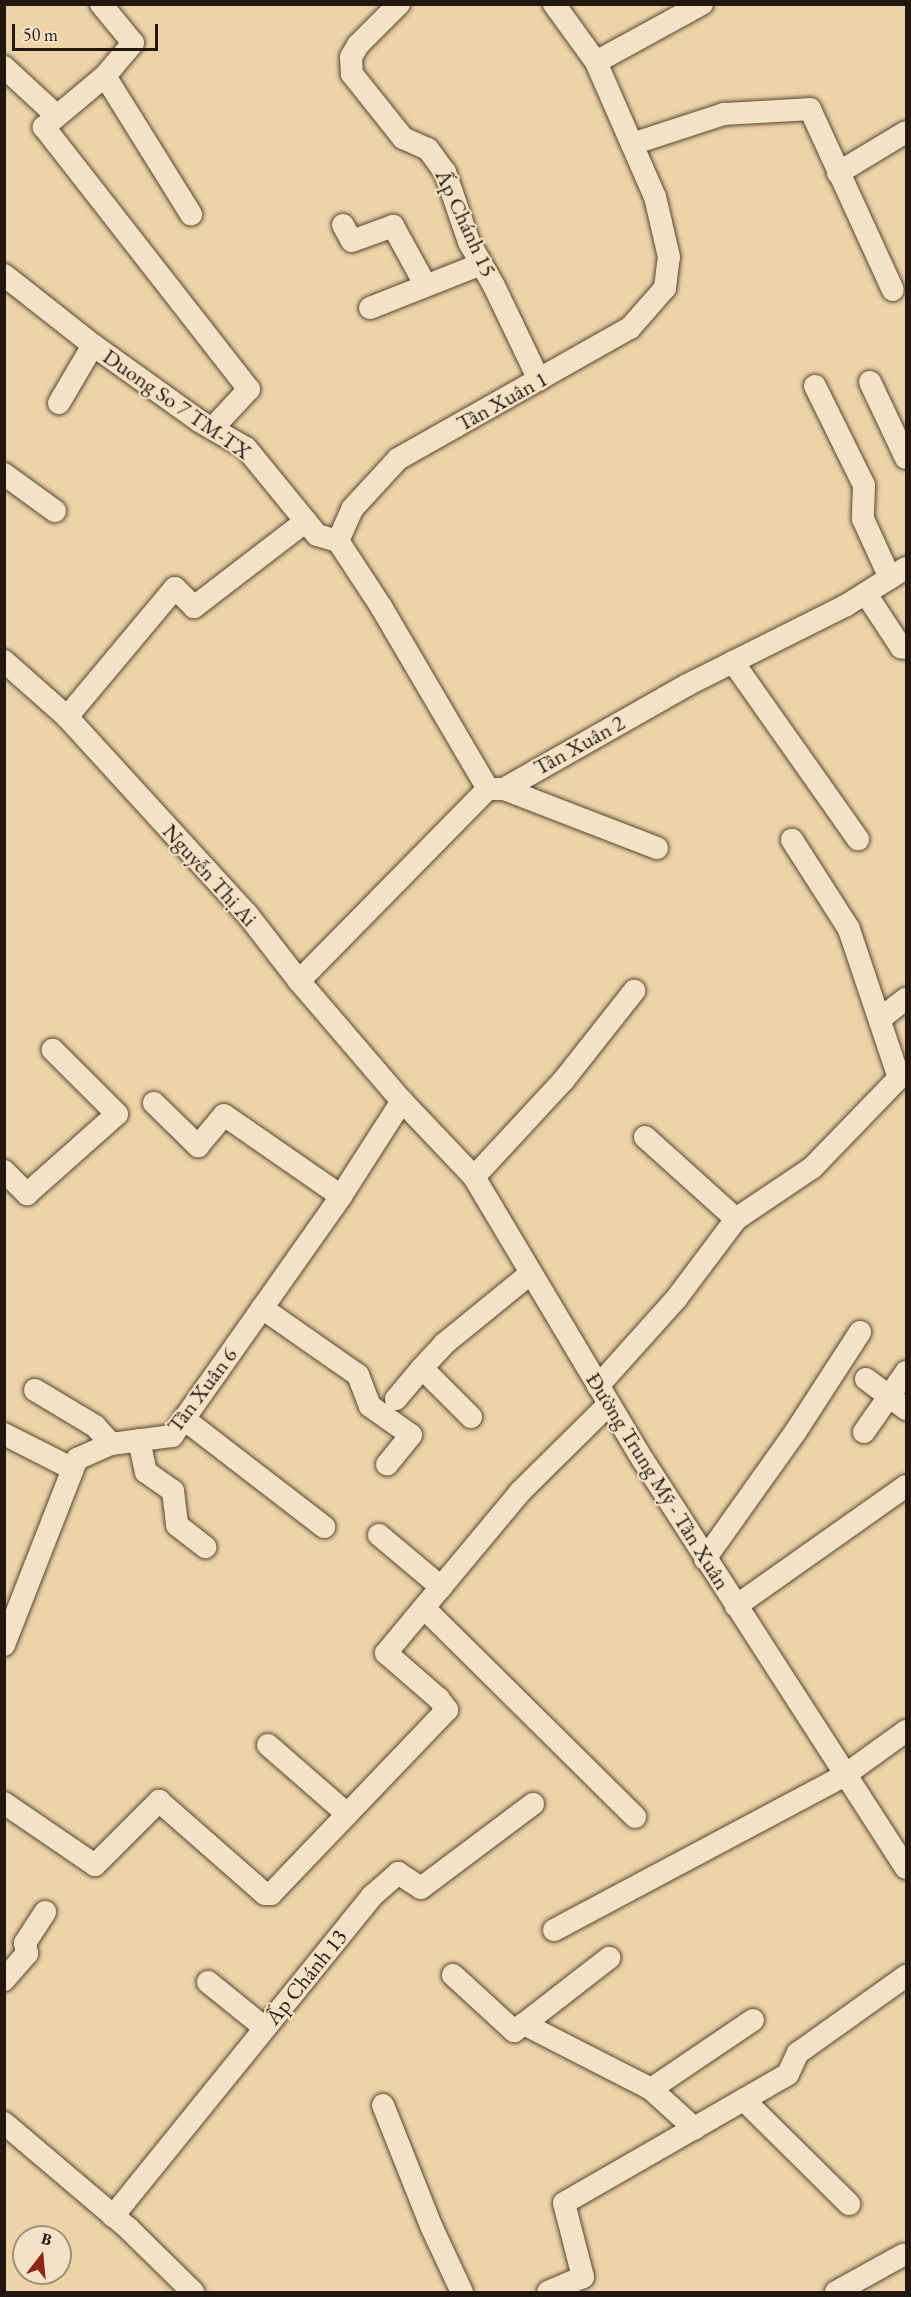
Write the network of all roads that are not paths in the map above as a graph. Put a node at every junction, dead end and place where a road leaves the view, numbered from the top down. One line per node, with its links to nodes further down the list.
1 (101, 4): 7 (street)
2 (399, 4): 14 (street, Ấp Chánh 15)
3 (554, 4): 5 (street, Tân Xuân 1)
4 (702, 4): 5 (street)
5 (596, 62): 10 (street, Tân Xuân 1)
6 (4, 67): 8 (street)
7 (105, 76): 8 (street); 12 (street)
8 (57, 116): 24 (street)
9 (906, 132): 11 (street)
10 (632, 144): 11 (street); 20 (street, Tân Xuân 1)
11 (838, 173): 17 (street)
12 (191, 214)
13 (343, 225): 16 (street)
14 (481, 264): 16 (street); 20 (street, Ấp Chánh 15)
15 (4, 275): 19 (street, Duong So 7 TM-TX)
16 (426, 286): 18 (street)
17 (893, 290)
18 (370, 308)
19 (93, 345): 23 (street); 24 (street, Duong So 7 TM-TX)
20 (539, 380): 29 (street, Tân Xuân 1)
21 (870, 382): 25 (street)
22 (815, 386): 30 (street)
23 (59, 404)
24 (212, 429): 28 (street, Duong So 7 TM-TX)
25 (906, 458)
26 (4, 474): 27 (street)
27 (55, 511)
28 (306, 521): 29 (street, Duong So 7 TM-TX); 35 (street)
29 (338, 541): 36 (street)
30 (898, 573): 31 (street, Tân Xuân 2)
31 (866, 594): 32 (street); 34 (street, Tân Xuân 2)
32 (906, 648)
33 (4, 661): 35 (street, Nguyễn Thị Ai)
34 (733, 663): 36 (street, Tân Xuân 2); 37 (street)
35 (68, 717): 40 (street, Nguyễn Thị Ai)
36 (496, 789): 39 (street); 40 (street, Tân Xuân 2)
37 (858, 838)
38 (792, 840): 43 (street)
39 (657, 849)
40 (299, 981): 46 (street, Nguyễn Thị Ai)
41 (634, 990): 50 (street)
42 (906, 999): 43 (street)
43 (880, 1019): 45 (street)
44 (53, 1050): 49 (street)
45 (903, 1081): 52 (street)
46 (402, 1101): 50 (street, Đường Trung Mỹ - Tân Xuân); 51 (street, Tân Xuân 6)
47 (154, 1102): 51 (street)
48 (645, 1137): 52 (street)
49 (4, 1171)
50 (474, 1177): 53 (street, Đường Trung Mỹ - Tân Xuân)
51 (341, 1196): 54 (street, Tân Xuân 6)
52 (736, 1219): 60 (street)
53 (531, 1273): 56 (street); 60 (street, Đường Trung Mỹ - Tân Xuân)
54 (262, 1308): 64 (street, Tân Xuân 6); 69 (street)
55 (860, 1332): 75 (street)
56 (422, 1368): 61 (street); 63 (street)
57 (906, 1372): 62 (street)
58 (866, 1379): 62 (street)
59 (35, 1390): 68 (street)
60 (604, 1395): 75 (street, Đường Trung Mỹ - Tân Xuân); 76 (street)
61 (396, 1399)
62 (898, 1402): 65 (street)
63 (471, 1417)
64 (184, 1419): 67 (street, Tân Xuân 6); 72 (street)
65 (864, 1432)
66 (4, 1434): 70 (street)
67 (140, 1440): 68 (street, Tân Xuân 6); 74 (street)
68 (111, 1444): 70 (street, Tân Xuân 6)
69 (387, 1465)
70 (73, 1469): 79 (street)
71 (906, 1486): 77 (street)
72 (324, 1527)
73 (379, 1535): 76 (street)
74 (205, 1547)
75 (705, 1559): 77 (street, Đường Trung Mỹ - Tân Xuân)
76 (441, 1587): 78 (street)
77 (736, 1606): 82 (street, Đường Trung Mỹ - Tân Xuân)
78 (424, 1608): 85 (street); 86 (street)
79 (4, 1646)
80 (906, 1731): 82 (street)
81 (268, 1745): 85 (street)
82 (845, 1775): 87 (street, Đường Trung Mỹ - Tân Xuân); 89 (street)
83 (4, 1803): 85 (street)
84 (533, 1804): 97 (street, Ấp Chánh 13)
85 (347, 1814)
86 (635, 1817)
87 (906, 1868)
88 (45, 1912): 93 (street)
89 (554, 1930)
90 (609, 1958): 96 (street)
91 (453, 1976): 96 (street)
92 (906, 1976): 99 (street)
93 (4, 1980)
94 (208, 1982): 97 (street)
95 (753, 2020): 98 (street)
96 (524, 2024): 98 (street)
97 (265, 2028): 104 (street, Ấp Chánh 13)
98 (651, 2089): 102 (street)
99 (744, 2100): 102 (street); 103 (street)
100 (383, 2105): 107 (street)
101 (4, 2123): 104 (street)
102 (695, 2129): 108 (street)
103 (849, 2204)
104 (113, 2216): 106 (street)
105 (903, 2255): 109 (street)
106 (193, 2292)
107 (462, 2292)
108 (548, 2292)
109 (836, 2292)

